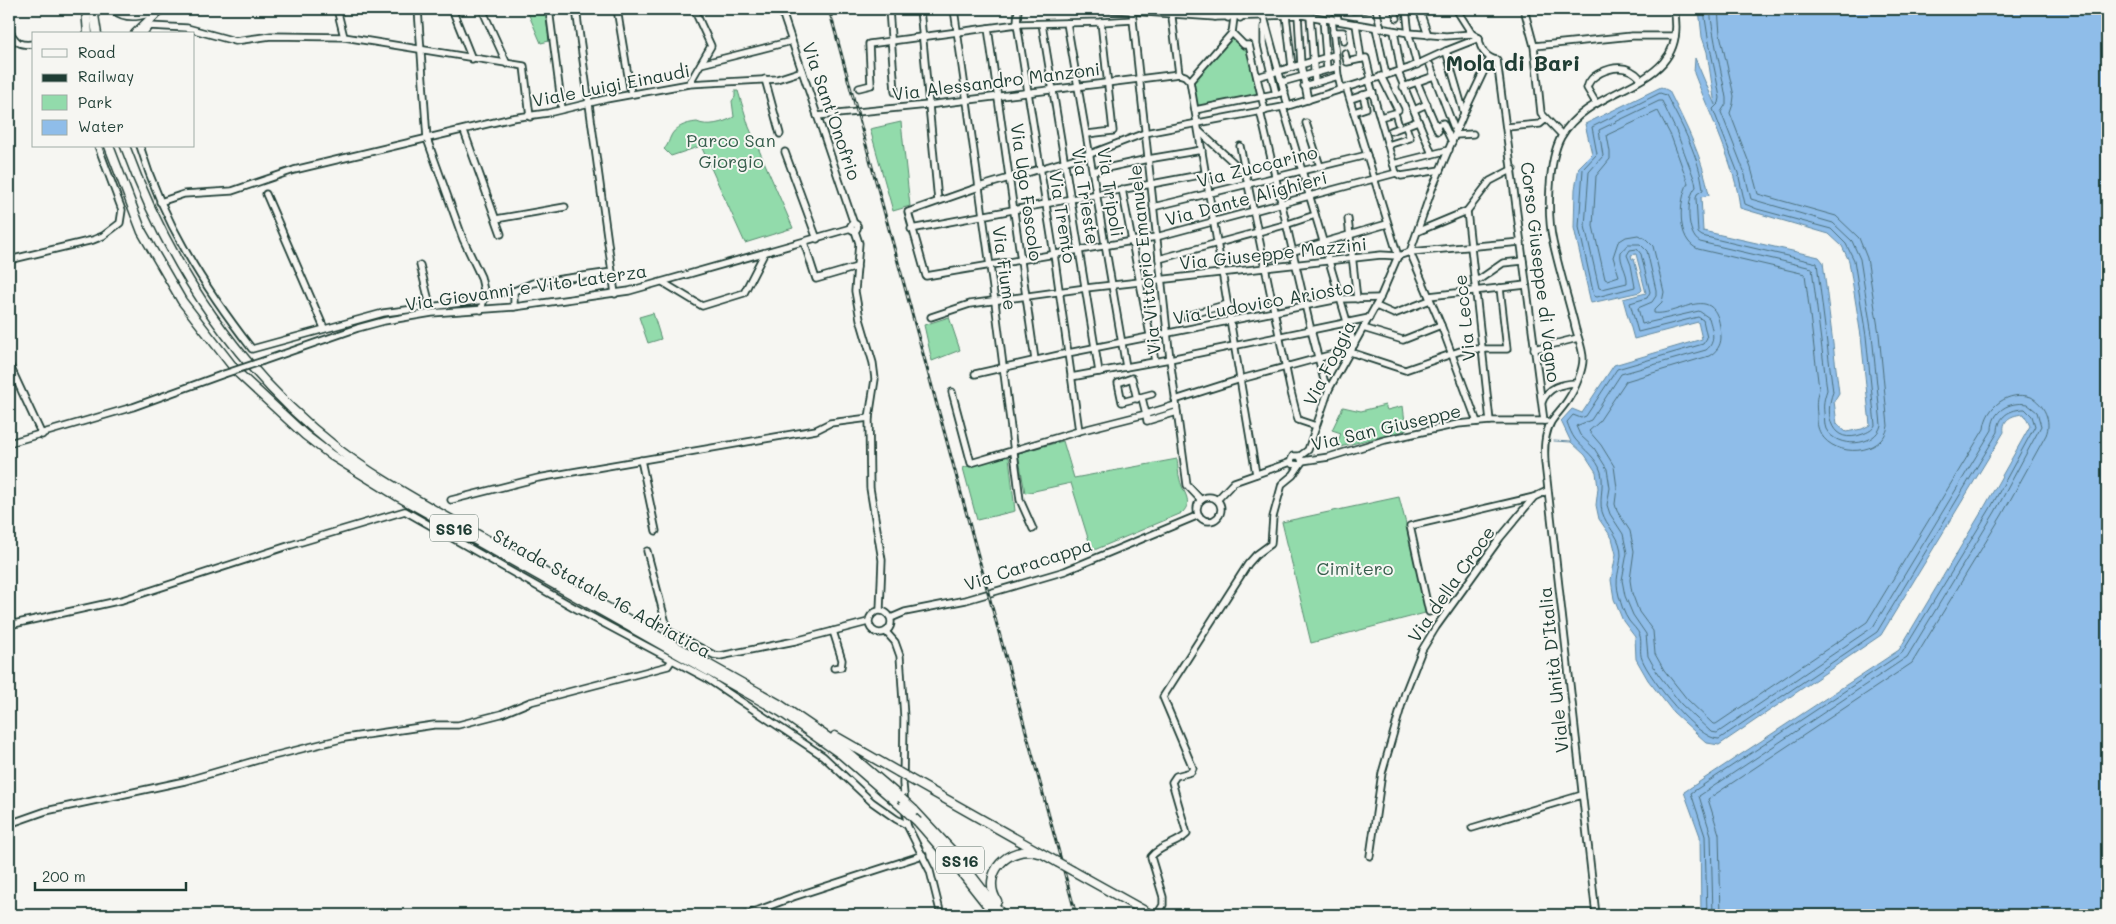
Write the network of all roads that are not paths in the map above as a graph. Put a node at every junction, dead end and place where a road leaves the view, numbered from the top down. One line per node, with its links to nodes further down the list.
1 (86, 9): 53 (highway)
2 (93, 9): 54 (highway)
3 (114, 9): 4 (highway)
4 (162, 9): 55 (highway)
5 (337, 9): 64 (street)
6 (418, 9): 72 (street)
7 (452, 9): 78 (street)
8 (482, 9): 82 (street)
9 (549, 9): 136 (street)
10 (576, 9): 129 (street)
11 (617, 9): 120 (street)
12 (694, 9): 83 (street)
13 (781, 9): 68 (street, Via Sant'Onofrio)
14 (889, 9): 67 (street)
15 (920, 9): 65 (street)
16 (954, 9): 58 (street, Via Fiume)
17 (1018, 9): 46 (street, Via Trento)
18 (1102, 9): 19 (street)
19 (1107, 9): 33 (street)
20 (1214, 9): 38 (street)
21 (1227, 9): 39 (street)
22 (1238, 9): 39 (street)
23 (1336, 9): 43 (street)
24 (1365, 9): 32 (street)
25 (1376, 9): 50 (street)
26 (1394, 9): 40 (street)
27 (1406, 9): 60 (street)
28 (1420, 9): 62 (street)
29 (1456, 9): 61 (street)
30 (1524, 9): 71 (street)
31 (1674, 9): 63 (street)
32 (1353, 10)
33 (1132, 11): 34 (street); 42 (street, Via Vittorio Emanuele)
34 (1171, 11): 38 (street); 94 (street)
35 (1292, 13): 36 (street); 37 (street); 84 (street); 86 (street)
36 (1310, 16): 41 (street); 80 (street)
37 (1264, 17): 39 (street); 90 (street); 92 (street)
38 (1215, 18): 39 (street)
39 (1234, 18): 59 (street)
40 (1396, 18)
41 (1323, 19): 43 (street); 76 (street)
42 (1133, 20): 44 (street); 100 (street, Via Vittorio Emanuele)
43 (1335, 20): 48 (street); 57 (street)
44 (1101, 22): 45 (street); 108 (street)
45 (1067, 23): 47 (street); 110 (street, Via Tripoli)
46 (1016, 24): 47 (street); 49 (street); 117 (street, Via Trento)
47 (1042, 24): 115 (street, Via Trieste)
48 (1356, 24): 50 (street); 79 (street)
49 (988, 28): 58 (street); 122 (street, Via Ugo Foscolo)
50 (1378, 28): 52 (street); 95 (street)
51 (9, 31): 70 (street)
52 (1394, 31): 60 (street); 91 (street)
53 (88, 32)
54 (97, 32)
55 (137, 32)
56 (144, 32): 64 (street)
57 (1333, 32): 69 (street); 75 (street)
58 (957, 33): 65 (street); 125 (street, Via Fiume)
59 (1232, 33): 99 (street); 104 (street)
60 (1409, 33): 62 (street); 85 (street)
61 (1472, 34): 62 (street); 66 (street)
62 (1428, 35)
63 (1675, 36): 71 (street); 103 (street)
64 (344, 37): 72 (street)
65 (922, 38): 67 (street); 133 (street)
66 (1479, 38): 73 (street); 77 (street)
67 (891, 40): 113 (street); 116 (street)
68 (792, 41): 83 (street); 89 (street, Via Sant'Onofrio)
69 (1344, 42)
70 (32, 44)
71 (1534, 46): 149 (street)
72 (420, 51): 78 (street); 165 (street)
73 (1446, 51): 81 (street); 143 (street)
74 (1345, 53): 79 (street)
75 (1335, 56): 76 (street); 87 (street)
76 (1326, 58): 80 (street); 88 (street)
77 (1490, 58): 143 (street); 155 (street, Corso Giuseppe di Vagno)
78 (472, 59): 82 (street)
79 (1361, 59): 102 (street)
80 (1313, 61): 84 (street); 93 (street)
81 (1429, 62): 85 (street); 98 (street)
82 (507, 64): 146 (street)
83 (701, 64): 109 (street)
84 (1301, 64): 86 (street); 96 (street)
85 (1417, 65): 91 (street)
86 (1292, 67): 90 (street)
87 (1337, 67): 88 (street); 97 (street)
88 (1327, 69): 93 (street)
89 (802, 71): 101 (street, Viale Luigi Einaudi); 144 (street, Via Sant'Onofrio)
90 (1279, 71): 92 (street); 105 (street)
91 (1400, 71): 95 (street); 112 (street)
92 (1270, 73): 99 (street); 121 (street)
93 (1314, 73): 96 (street); 106 (street)
94 (1180, 74): 100 (street, Via Alessandro Manzoni); 104 (street)
95 (1384, 75): 102 (street); 138 (street)
96 (1302, 76): 105 (street); 111 (street)
97 (1338, 76): 106 (street); 114 (street)
98 (1434, 76): 107 (street); 162 (street)
99 (1257, 77): 124 (street)
100 (1139, 78): 108 (street, Via Alessandro Manzoni); 159 (street, Via Vittorio Emanuele)
101 (765, 79): 109 (street, Viale Luigi Einaudi); 160 (street)
102 (1370, 80): 114 (street); 119 (street)
103 (1641, 80): 131 (street); 131 (street)
104 (1190, 82): 137 (street)
105 (1282, 82): 118 (street)
106 (1315, 82): 111 (street)
107 (1417, 82): 112 (street); 132 (street)
108 (1108, 83): 110 (street, Via Alessandro Manzoni); 161 (street)
109 (689, 84): 120 (street, Viale Luigi Einaudi)
110 (1078, 86): 115 (street, Via Alessandro Manzoni); 161 (street, Via Tripoli)
111 (1304, 86): 127 (street)
112 (1403, 86): 139 (street)
113 (859, 88)
114 (1344, 88): 127 (street); 128 (street)
115 (1053, 89): 117 (street, Via Alessandro Manzoni); 180 (street, Via Trieste)
116 (895, 92)
117 (1027, 92): 122 (street, Via Alessandro Manzoni); 183 (street, Via Trento)
118 (1285, 92): 121 (street); 135 (street)
119 (1373, 92): 123 (street); 147 (street)
120 (631, 94): 129 (street, Viale Luigi Einaudi)
121 (1276, 94): 124 (street)
122 (998, 96): 125 (street, Via Alessandro Manzoni); 191 (street, Via Ugo Foscolo)
123 (1363, 96): 128 (street); 141 (street)
124 (1262, 97): 126 (street); 140 (street)
125 (967, 100): 133 (street, Via Alessandro Manzoni); 196 (street, Via Fiume)
126 (1248, 100): 130 (street); 142 (street)
127 (1308, 100): 135 (street)
128 (1351, 100): 141 (street)
129 (589, 102): 136 (street, Viale Luigi Einaudi); 252 (street)
130 (1232, 103): 134 (street); 145 (street)
131 (1596, 103): 164 (street)
132 (1427, 104): 139 (street); 166 (street)
133 (928, 106): 144 (street, Via Alessandro Manzoni); 203 (street)
134 (1217, 106): 137 (street); 148 (street)
135 (1286, 106): 140 (street); 185 (street)
136 (562, 109): 146 (street, Viale Luigi Einaudi)
137 (1195, 110): 151 (street)
138 (1398, 110)
139 (1414, 110): 150 (street)
140 (1262, 111): 142 (street); 192 (street)
141 (1354, 112): 178 (street)
142 (1250, 113): 145 (street)
143 (1464, 113): 162 (street)
144 (817, 116): 219 (street, Via Sant'Onofrio)
145 (1236, 116): 148 (street)
146 (530, 117): 156 (street, Viale Luigi Einaudi)
147 (1380, 117): 153 (street); 168 (street)
148 (1221, 118): 151 (street)
149 (1546, 119): 155 (street); 164 (street)
150 (1418, 121): 154 (street); 177 (street)
151 (1197, 123): 157 (street); 159 (street)
152 (1306, 123): 182 (street)
153 (1398, 123)
154 (1406, 127): 158 (street); 168 (street)
155 (1506, 127): 184 (street, Corso Giuseppe di Vagno)
156 (464, 131): 165 (street, Viale Luigi Einaudi); 215 (street)
157 (1198, 131): 173 (street); 190 (street)
158 (1390, 131)
159 (1145, 133): 176 (street); 179 (street, Via Vittorio Emanuele)
160 (780, 134)
161 (1087, 134): 176 (street, Via Tripoli)
162 (1455, 134): 163 (street); 166 (street)
163 (1473, 134)
164 (1562, 135): 292 (street)
165 (427, 138): 204 (street, Viale Luigi Einaudi); 266 (street)
166 (1452, 142): 174 (street)
167 (1240, 146): 190 (street)
168 (1388, 146): 181 (street)
169 (99, 148): 242 (street)
170 (111, 148): 364 (highway, Strada Statale 16 Adriatica / SS16, bridge)
171 (126, 148): 353 (highway, Strada Statale 16 Adriatica / SS16)
172 (141, 148): 204 (street)
173 (1202, 150): 179 (street); 189 (street)
174 (1449, 150): 177 (street); 186 (street)
175 (785, 152): 226 (street)
176 (1090, 154): 180 (street); 187 (street, Via Tripoli)
177 (1432, 154): 181 (street)
178 (1367, 155): 182 (street, Via Zuccarino); 193 (street)
179 (1148, 159): 187 (street); 194 (street, Via Vittorio Emanuele)
180 (1065, 161): 183 (street); 202 (street, Via Trieste)
181 (1393, 164): 188 (street)
182 (1320, 166): 185 (street, Via Zuccarino)
183 (1040, 168): 191 (street); 206 (street, Via Trento)
184 (1513, 169): 211 (street); 230 (street, Corso Giuseppe di Vagno)
185 (1301, 170): 192 (street, Via Zuccarino); 201 (street)
186 (1440, 170): 188 (street, Via Dante Alighieri); 221 (street)
187 (1092, 171): 200 (street, Via Tripoli)
188 (1396, 173): 193 (street, Via Dante Alighieri)
189 (1205, 174): 194 (street); 198 (street)
190 (1246, 174): 195 (street)
191 (1010, 177): 196 (street); 209 (street, Via Ugo Foscolo)
192 (1275, 177): 195 (street, Via Zuccarino); 205 (street)
193 (1375, 178): 201 (street, Via Dante Alighieri); 218 (street)
194 (1150, 183): 197 (street); 208 (street, Via Vittorio Emanuele)
195 (1247, 184): 198 (street, Via Zuccarino); 210 (street)
196 (979, 187): 203 (street); 213 (street, Via Fiume)
197 (1122, 189): 200 (street); 227 (street)
198 (1209, 193): 208 (street, Via Zuccarino); 216 (street)
199 (266, 194): 286 (street)
200 (1096, 195): 202 (street); 232 (street, Via Tripoli)
201 (1309, 197): 205 (street, Via Dante Alighieri); 212 (street)
202 (1071, 199): 206 (street); 234 (street, Via Trieste)
203 (938, 201): 220 (street)
204 (160, 202): 286 (street)
205 (1282, 204): 210 (street, Via Dante Alighieri); 217 (street)
206 (1046, 205): 209 (street); 238 (street, Via Trento)
207 (565, 207): 215 (street)
208 (1153, 207): 225 (street, Via Vittorio Emanuele)
209 (1014, 210): 213 (street); 243 (street, Via Ugo Foscolo)
210 (1253, 212): 216 (street, Via Dante Alighieri); 222 (street)
211 (1467, 212): 221 (street); 233 (street, Via Lecce)
212 (1315, 215): 217 (street); 231 (street)
213 (982, 217): 220 (street); 248 (street, Via Fiume)
214 (1348, 219): 224 (street)
215 (496, 220): 223 (street)
216 (1214, 222): 225 (street, Via Dante Alighieri); 229 (street)
217 (1288, 224): 222 (street); 235 (street)
218 (1387, 224): 224 (street); 239 (street)
219 (853, 227): 226 (street, Via Giovanni e Vito Laterza); 250 (street, Via Sant'Onofrio)
220 (911, 229): 248 (street, Via Dante Alighieri)
221 (1419, 231): 236 (street)
222 (1257, 232): 229 (street); 244 (street)
223 (501, 234)
224 (1350, 234): 231 (street); 241 (street)
225 (1156, 237): 227 (street, Via Dante Alighieri); 240 (street, Via Vittorio Emanuele)
226 (817, 239): 228 (street, Via Giovanni e Vito Laterza)
227 (1133, 241): 232 (street, Via Dante Alighieri); 256 (street)
228 (804, 242): 237 (street, Via Giovanni e Vito Laterza); 250 (street)
229 (1218, 242): 240 (street); 253 (street)
230 (1521, 242): 233 (street, Via Giuseppe Mazzini); 246 (street, Corso Giuseppe di Vagno)
231 (1323, 243): 235 (street); 245 (street)
232 (1105, 246): 234 (street, Via Dante Alighieri); 258 (street, Via Tripoli)
233 (1472, 247): 236 (street, Via Giuseppe Mazzini); 255 (street, Via Lecce)
234 (1079, 250): 238 (street, Via Dante Alighieri); 260 (street, Via Trieste)
235 (1293, 251): 244 (street); 249 (street)
236 (1410, 252): 239 (street, Via Giuseppe Mazzini); 269 (street)
237 (764, 254): 257 (street, Via Giovanni e Vito Laterza); 257 (street)
238 (1054, 254): 243 (street, Via Dante Alighieri); 264 (street, Via Trento)
239 (1398, 256): 241 (street, Via Giuseppe Mazzini); 268 (street, Via Foggia)
240 (1159, 259): 254 (street, Via Vittorio Emanuele)
241 (1354, 259): 245 (street, Via Giuseppe Mazzini); 271 (street)
242 (9, 260)
243 (1021, 260): 248 (street, Via Dante Alighieri); 267 (street, Via Ugo Foscolo)
244 (1263, 260): 251 (street)
245 (1328, 261): 249 (street, Via Giuseppe Mazzini); 270 (street)
246 (1523, 261): 255 (street); 259 (street, Corso Giuseppe di Vagno)
247 (420, 265): 274 (street)
248 (988, 265): 272 (street, Via Fiume)
249 (1296, 265): 251 (street, Via Giuseppe Mazzini); 275 (street)
250 (857, 267): 322 (street, Via Sant'Onofrio)
251 (1264, 268): 253 (street, Via Giuseppe Mazzini); 279 (street)
252 (612, 272): 262 (street); 265 (street)
253 (1223, 272): 254 (street, Via Giuseppe Mazzini); 273 (street)
254 (1163, 280): 256 (street, Via Giuseppe Mazzini); 289 (street, Via Vittorio Emanuele)
255 (1475, 280): 263 (street, Via Lecce)
256 (1140, 282): 258 (street, Via Giuseppe Mazzini); 291 (street)
257 (664, 283): 265 (street, Via Giovanni e Vito Laterza)
258 (1112, 285): 260 (street, Via Giuseppe Mazzini); 293 (street, Via Tripoli)
259 (1526, 285): 261 (street); 298 (street, Corso Giuseppe di Vagno)
260 (1086, 288): 264 (street, Via Giuseppe Mazzini); 295 (street, Via Trieste)
261 (1500, 288): 263 (street); 296 (street)
262 (514, 291): 266 (street); 277 (street)
263 (1476, 291): 269 (street); 296 (street, Via Lecce)
264 (1060, 292): 267 (street, Via Giuseppe Mazzini); 299 (street, Via Trento)
265 (615, 294): 277 (street, Via Giovanni e Vito Laterza)
266 (484, 297): 274 (street); 278 (street)
267 (1027, 297): 272 (street, Via Giuseppe Mazzini); 303 (street, Via Ugo Foscolo)
268 (1380, 298): 271 (street, Via Ludovico Ariosto); 276 (street, Via Foggia)
269 (1429, 298): 276 (street); 285 (street)
270 (1339, 299): 271 (street, Via Ludovico Ariosto); 275 (street, Via Ludovico Ariosto); 284 (street)
271 (1357, 299)
272 (995, 302): 281 (street, Via Giuseppe Mazzini); 306 (street, Via Fiume)
273 (1228, 304): 280 (street); 283 (street)
274 (430, 305): 286 (street)
275 (1306, 306): 279 (street, Via Ludovico Ariosto); 288 (street)
276 (1376, 306): 282 (street, Via Foggia)
277 (514, 307): 278 (street, Via Giovanni e Vito Laterza)
278 (481, 310): 328 (street, Via Giovanni e Vito Laterza, bridge)
279 (1274, 312): 283 (street, Via Ludovico Ariosto); 290 (street)
280 (1186, 316)
281 (931, 317)
282 (1369, 318): 284 (street); 287 (street, Via Foggia)
283 (1231, 320): 289 (street, Via Ludovico Ariosto); 294 (street)
284 (1346, 323): 288 (street); 297 (street)
285 (1441, 325): 287 (street); 300 (street)
286 (324, 328)
287 (1363, 328): 297 (street, Via Foggia)
288 (1311, 330): 290 (street); 301 (street)
289 (1168, 334): 291 (street, Via Ludovico Ariosto); 302 (street, Via Vittorio Emanuele)
290 (1279, 336): 294 (street); 308 (street)
291 (1151, 337): 293 (street, Via Ludovico Ariosto); 304 (street)
292 (1578, 338): 298 (street); 313 (street)
293 (1121, 343): 295 (street, Via Ludovico Ariosto); 307 (street, Via Tripoli)
294 (1235, 345): 302 (street); 312 (street)
295 (1095, 348): 299 (street, Via Ludovico Ariosto); 309 (street, Via Trieste)
296 (1483, 348): 300 (street); 324 (street, Via Lecce)
297 (1352, 349): 300 (street); 301 (street); 314 (street, Via Foggia)
298 (1534, 349): 318 (street, Corso Giuseppe di Vagno)
299 (1068, 353): 303 (street, Via Ludovico Ariosto); 311 (street, Via Trento)
300 (1452, 354): 323 (street)
301 (1318, 358): 308 (street); 314 (street)
302 (1170, 359): 304 (street); 319 (street, Via Vittorio Emanuele)
303 (1035, 360): 306 (street, Via Ludovico Ariosto)
304 (1155, 361): 307 (street)
305 (9, 364): 328 (street)
306 (1003, 367): 310 (street, Via Ludovico Ariosto); 330 (street, Via Fiume)
307 (1126, 367): 309 (street)
308 (1285, 367): 312 (street); 326 (street)
309 (1099, 372): 311 (street)
310 (975, 374)
311 (1071, 377): 327 (street, Via Trento)
312 (1240, 379): 319 (street); 334 (street)
313 (1576, 383): 318 (street); 325 (street)
314 (1329, 389): 326 (street, Via Foggia)
315 (952, 392): 330 (street)
316 (1152, 394): 317 (street)
317 (1139, 398): 317 (street); 321 (street)
318 (1542, 402): 325 (street, Corso Giuseppe di Vagno)
319 (1176, 403): 320 (street, Via Vittorio Emanuele); 321 (street)
320 (1177, 412): 321 (street); 338 (street, Via Vittorio Emanuele)
321 (1146, 414): 327 (street)
322 (869, 418): 331 (street); 345 (street, Via Sant'Onofrio)
323 (1477, 422): 324 (street, Via San Giuseppe); 332 (street, Via San Giuseppe)
324 (1490, 422): 325 (street, Via San Giuseppe)
325 (1548, 422): 335 (street, Viale Unità D'Italia)
326 (1316, 426): 332 (street, Via Foggia)
327 (1079, 431): 330 (street)
328 (42, 435): 329 (street, Via Giovanni e Vito Laterza)
329 (9, 443)
330 (1013, 451): 341 (street, Via Fiume)
331 (640, 460): 337 (street); 342 (street)
332 (1300, 461): 333 (street, Via San Giuseppe); 333 (street, Via San Giuseppe); 368 (street)
333 (1291, 462): 334 (street, Via San Giuseppe)
334 (1256, 474): 339 (street, Via San Giuseppe)
335 (1547, 491): 336 (street, Via della Croce); 355 (street, Viale Unità D'Italia)
336 (1534, 497): 344 (street, Via della Croce); 344 (street)
337 (451, 500)
338 (1201, 500): 339 (street); 340 (street)
339 (1217, 500): 340 (street)
340 (1199, 515): 346 (street, Via Caracappa)
341 (1033, 529)
342 (656, 531)
343 (647, 551): 349 (street)
344 (1450, 606): 360 (street, Via della Croce)
345 (880, 610): 346 (street); 347 (street)
346 (891, 618): 350 (street)
347 (868, 622): 349 (street); 350 (street)
348 (9, 625): 351 (street)
349 (833, 631): 352 (street)
350 (886, 632): 354 (street)
351 (672, 660): 356 (street); 357 (street)
352 (834, 668)
353 (801, 718): 354 (highway); 365 (highway, Strada Statale 16 Adriatica / SS16, bridge)
354 (901, 770): 357 (street); 361 (highway, bridge)
355 (1582, 795): 358 (street); 369 (street, Viale Unità D'Italia)
356 (9, 824)
357 (907, 825): 359 (street)
358 (1472, 828)
359 (923, 855): 362 (street); 363 (street)
360 (1370, 856)
361 (1058, 862): 366 (highway); 367 (highway, bridge)
362 (746, 915)
363 (941, 915)
364 (995, 915)
365 (1002, 915)
366 (1007, 915)
367 (1152, 915)
368 (1157, 915)
369 (1596, 915)

